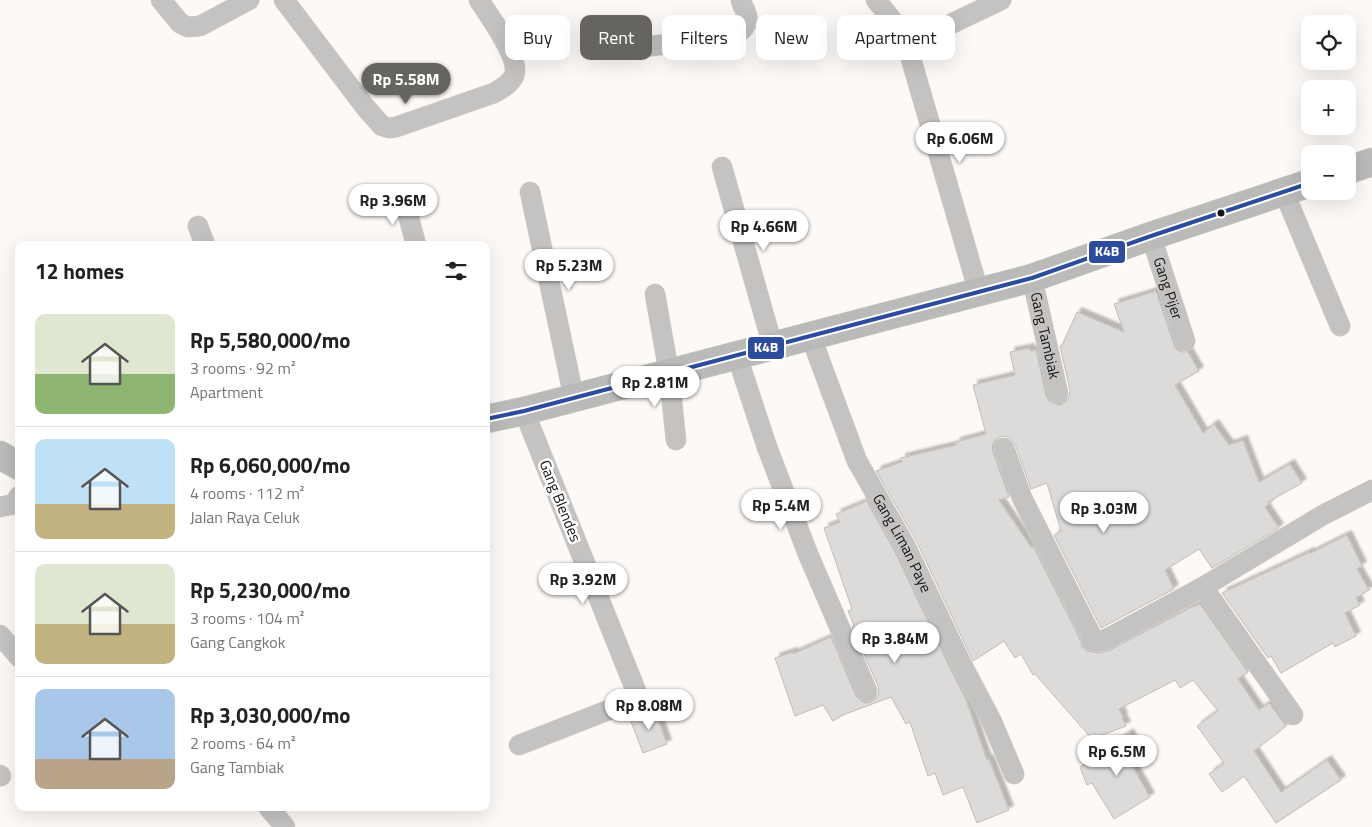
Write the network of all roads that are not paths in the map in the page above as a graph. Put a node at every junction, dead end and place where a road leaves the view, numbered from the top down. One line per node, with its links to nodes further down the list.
1 (161, 0): 2 (street)
2 (249, 0)
3 (284, 0): 4 (street)
4 (479, 0)
5 (741, 0): 10 (street)
6 (876, 0): 8 (street)
7 (1001, 0): 9 (street)
8 (888, 15)
9 (955, 22)
10 (652, 47)
11 (911, 60): 24 (street)
12 (1372, 162): 14 (highway)
13 (722, 167): 29 (street)
14 (1356, 167)
15 (1301, 186): 17 (highway)
16 (530, 192): 33 (street)
17 (1284, 192): 20 (highway); 26 (street)
18 (404, 199): 22 (street)
19 (198, 226): 21 (street)
20 (1151, 236): 23 (highway); 28 (street, Gang Pijer)
21 (203, 241)
22 (415, 241)
23 (1032, 278): 24 (highway); 32 (street, Gang Tambiak)
24 (979, 293): 27 (highway)
25 (655, 294): 31 (street)
26 (1340, 326)
27 (811, 336): 29 (highway); 47 (street, Gang Liman Paye)
28 (1185, 341)
29 (773, 347): 30 (highway)
30 (737, 356): 31 (highway); 44 (street)
31 (669, 373): 33 (highway); 36 (street)
32 (1058, 393)
33 (574, 398): 34 (highway)
34 (524, 411): 35 (highway); 46 (street, Gang Blendes)
35 (490, 418)
36 (676, 440)
37 (1004, 448): 41 (street)
38 (0, 455): 39 (highway)
39 (15, 464)
40 (1372, 490): 41 (street)
41 (1203, 587): 45 (street)
42 (0, 635): 43 (street)
43 (15, 652)
44 (867, 691)
45 (1293, 716)
46 (519, 745)
47 (1014, 774)
48 (272, 811): 49 (street)
49 (285, 827)

